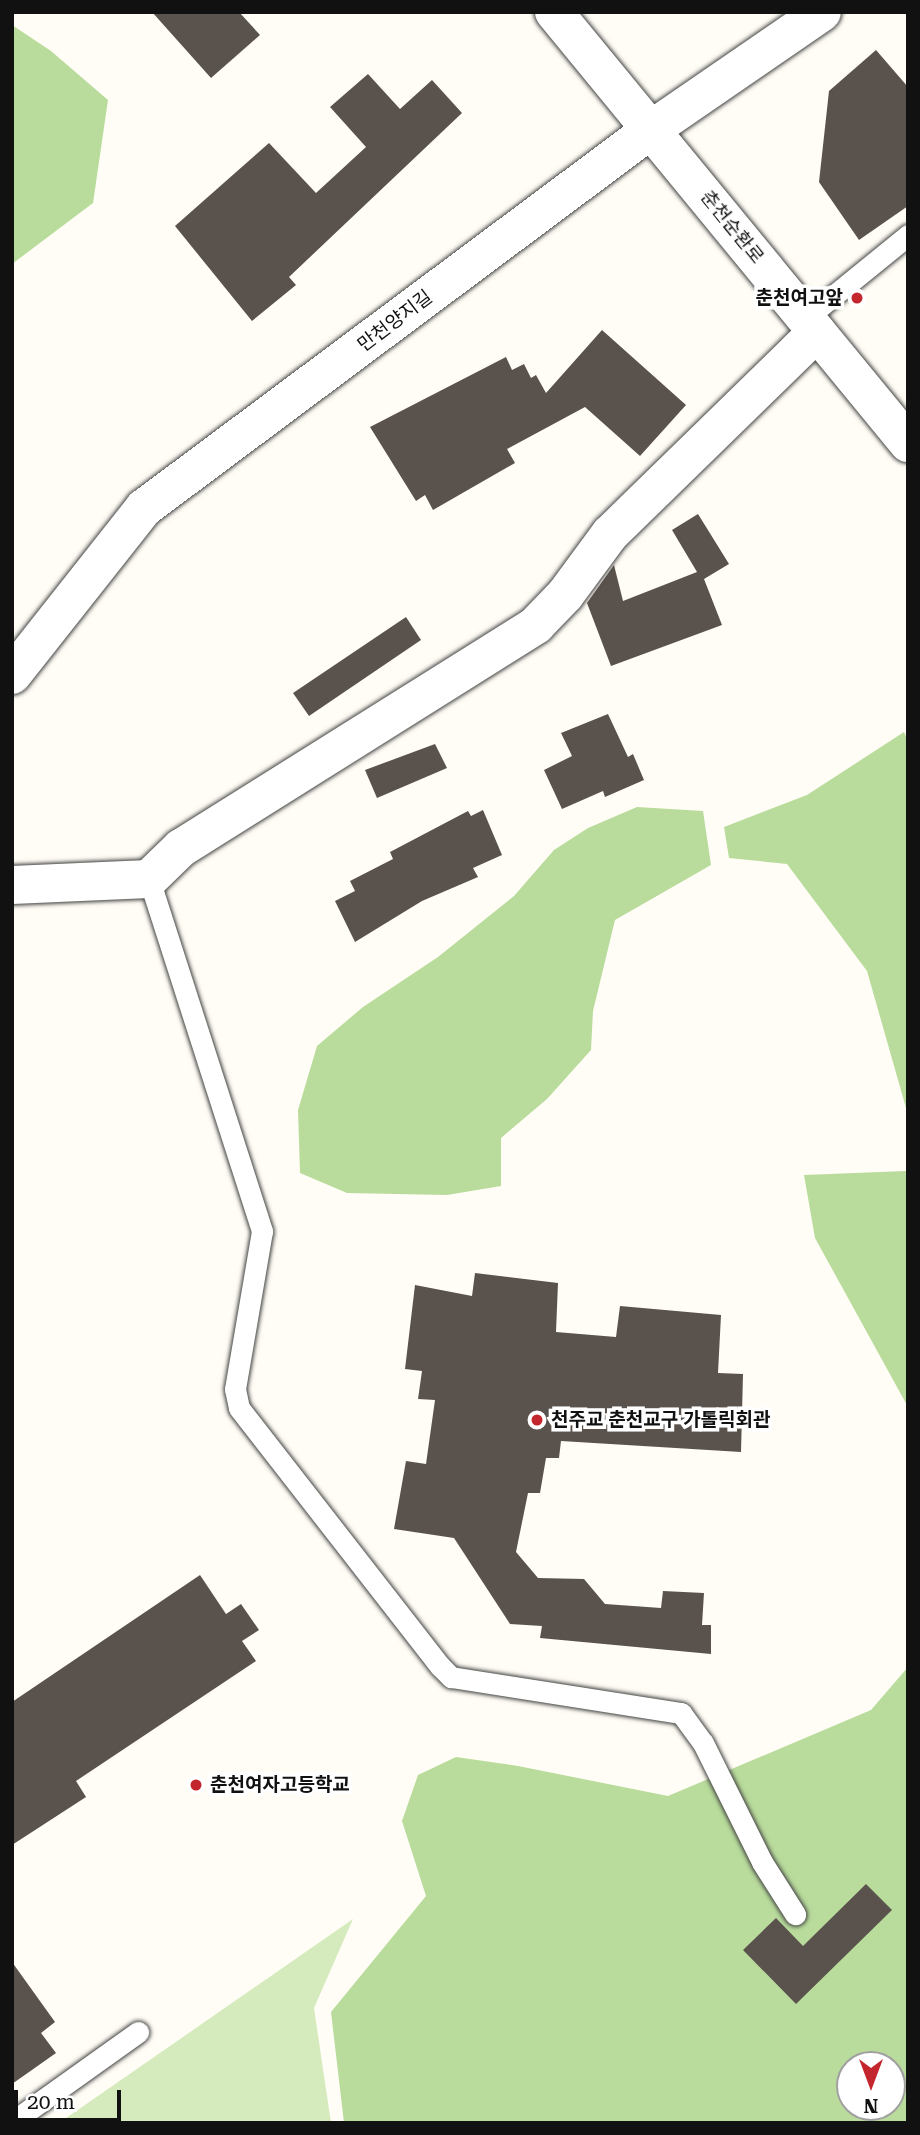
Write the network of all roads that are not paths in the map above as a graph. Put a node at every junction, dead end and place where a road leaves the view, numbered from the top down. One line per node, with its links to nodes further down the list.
1 (554, 12): 3 (street, 춘천순환로)
2 (822, 12): 3 (street, 만천양지길)
3 (652, 129): 5 (street, 춘천순환로); 7 (street, 만천양지길)
4 (908, 235): 5 (lane)
5 (812, 325): 6 (street, 춘천순환로); 8 (street)
6 (908, 443)
7 (12, 675)
8 (149, 879): 9 (street); 10 (lane)
9 (12, 885)
10 (795, 1914)
11 (138, 2032): 12 (lane)
12 (12, 2122)

